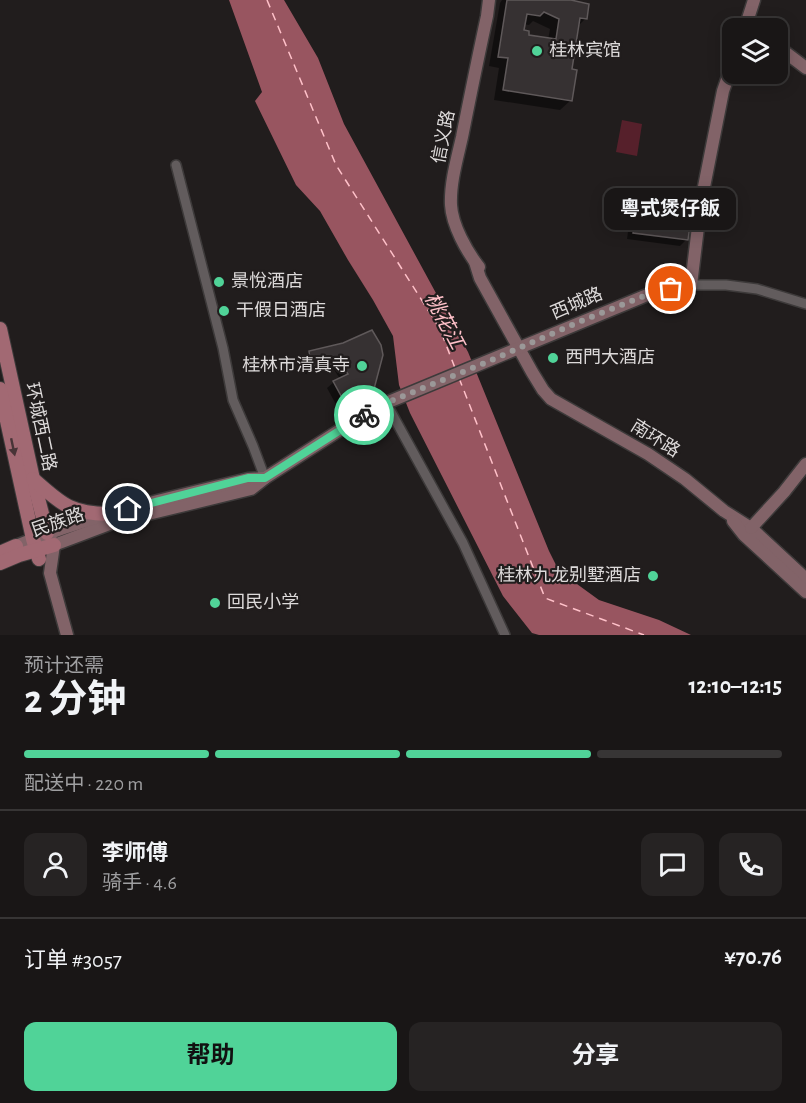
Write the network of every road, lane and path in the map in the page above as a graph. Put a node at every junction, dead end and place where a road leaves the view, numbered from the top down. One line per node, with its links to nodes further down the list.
1 (489, 0): 11 (main road, 信义路)
2 (754, 0): 3 (main road)
3 (750, 18)
4 (788, 54): 5 (main road)
5 (806, 68)
6 (725, 84): 8 (main road)
7 (176, 165): 16 (street)
8 (691, 285): 9 (street); 11 (main road, 西城路)
9 (806, 304)
10 (0, 329): 15 (main road, 环城西二路)
11 (523, 347): 13 (main road, 西城路); 17 (main road, 南环路)
12 (0, 389): 21 (main road, 环城西二路, one-way to 21)
13 (386, 403): 16 (main road, 民族路); 29 (street)
14 (806, 464): 19 (main road)
15 (33, 478): 18 (main road); 20 (main road, 环城西二路)
16 (265, 478): 18 (main road, 民族路); 20 (main road, 民族路)
17 (724, 511): 19 (main road, 南环路); 27 (main road, 南环路)
18 (108, 514): 20 (main road, 民族路)
19 (751, 528): 26 (main road, 南环路)
20 (51, 539): 21 (main road, 民族路); 25 (main road)
21 (36, 549): 22 (main road, 民族路); 25 (main road)
22 (17, 550): 23 (main road, 民族路); 24 (main road, 民族路)
23 (0, 553)
24 (0, 563)
25 (50, 573): 28 (main road)
26 (806, 579)
27 (806, 592)
28 (67, 635)
29 (505, 635)

